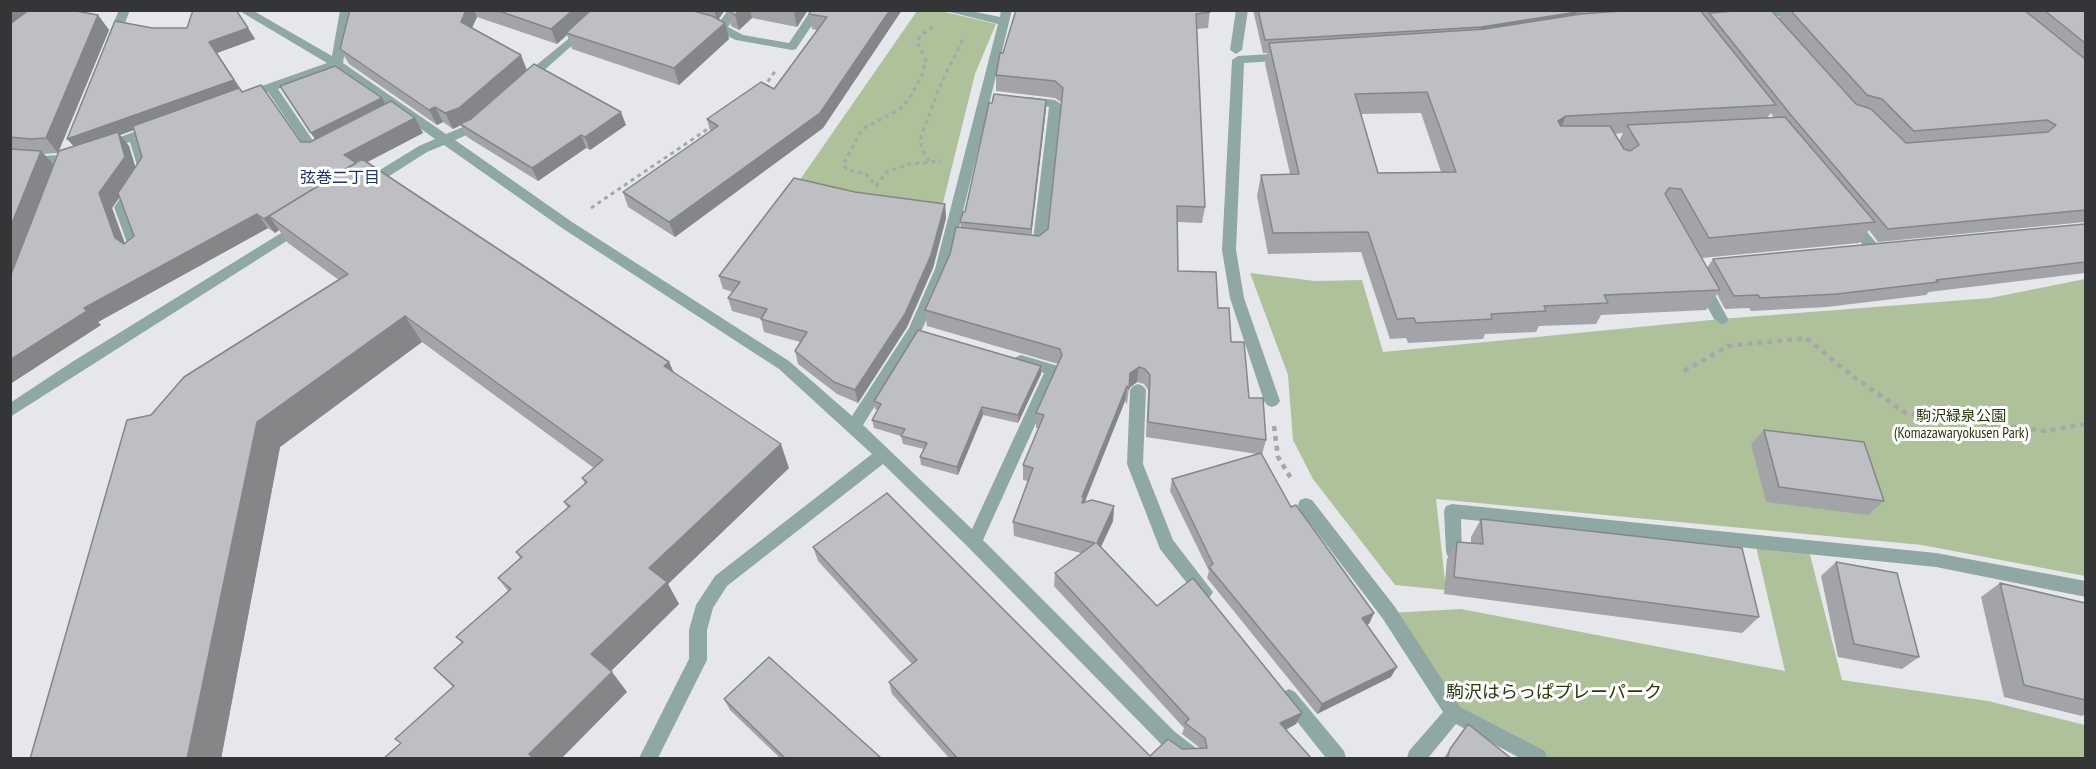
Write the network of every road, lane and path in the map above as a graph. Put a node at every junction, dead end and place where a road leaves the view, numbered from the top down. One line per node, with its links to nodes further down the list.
1 (125, 10): 17 (street)
2 (243, 10): 20 (street)
3 (346, 10): 20 (street)
4 (734, 10): 14 (street)
5 (817, 10): 16 (street)
6 (947, 10): 9 (street)
7 (1242, 10): 18 (street)
8 (1803, 10): 10 (street)
9 (1006, 16): 37 (street)
10 (1744, 17)
11 (596, 18): 22 (street)
12 (692, 21): 14 (street)
13 (938, 25): 36 (path)
14 (721, 28): 16 (street)
15 (964, 33): 36 (path)
16 (792, 47): 23 (path)
17 (108, 52)
18 (1237, 55): 19 (street); 51 (street)
19 (1300, 56)
20 (337, 63): 21 (street); 26 (street)
21 (272, 87): 25 (street); 33 (street)
22 (516, 89)
23 (760, 93)
24 (1016, 99): 43 (street)
25 (230, 102)
26 (400, 107): 28 (street); 32 (street)
27 (489, 112): 32 (street)
28 (381, 117)
29 (721, 120): 42 (path)
30 (166, 124): 31 (street)
31 (135, 136): 34 (street); 44 (street)
32 (447, 139): 39 (street); 42 (street)
33 (333, 141)
34 (67, 153): 35 (street); 38 (street)
35 (10, 156)
36 (929, 161): 37 (path)
37 (969, 163): 54 (street)
38 (61, 174)
39 (353, 192)
40 (1844, 213): 45 (street)
41 (314, 217): 52 (street)
42 (567, 225): 54 (street)
43 (1018, 243)
44 (137, 251)
45 (1852, 251)
46 (1698, 275): 47 (street)
47 (1721, 319)
48 (1011, 358): 57 (street)
49 (1684, 371): 53 (path)
50 (1138, 390): 60 (street)
51 (1272, 401): 56 (path)
52 (10, 411)
53 (2085, 424)
54 (854, 426): 55 (street)
55 (882, 454): 57 (street); 63 (street)
56 (1306, 505): 62 (street)
57 (974, 542): 64 (street)
58 (1454, 552): 59 (street)
59 (2085, 590)
60 (1218, 609)
61 (1278, 684): 65 (street)
62 (1454, 713): 66 (street); 67 (street)
63 (648, 759)
64 (1193, 759)
65 (1337, 759)
66 (1416, 759)
67 (1538, 759)

